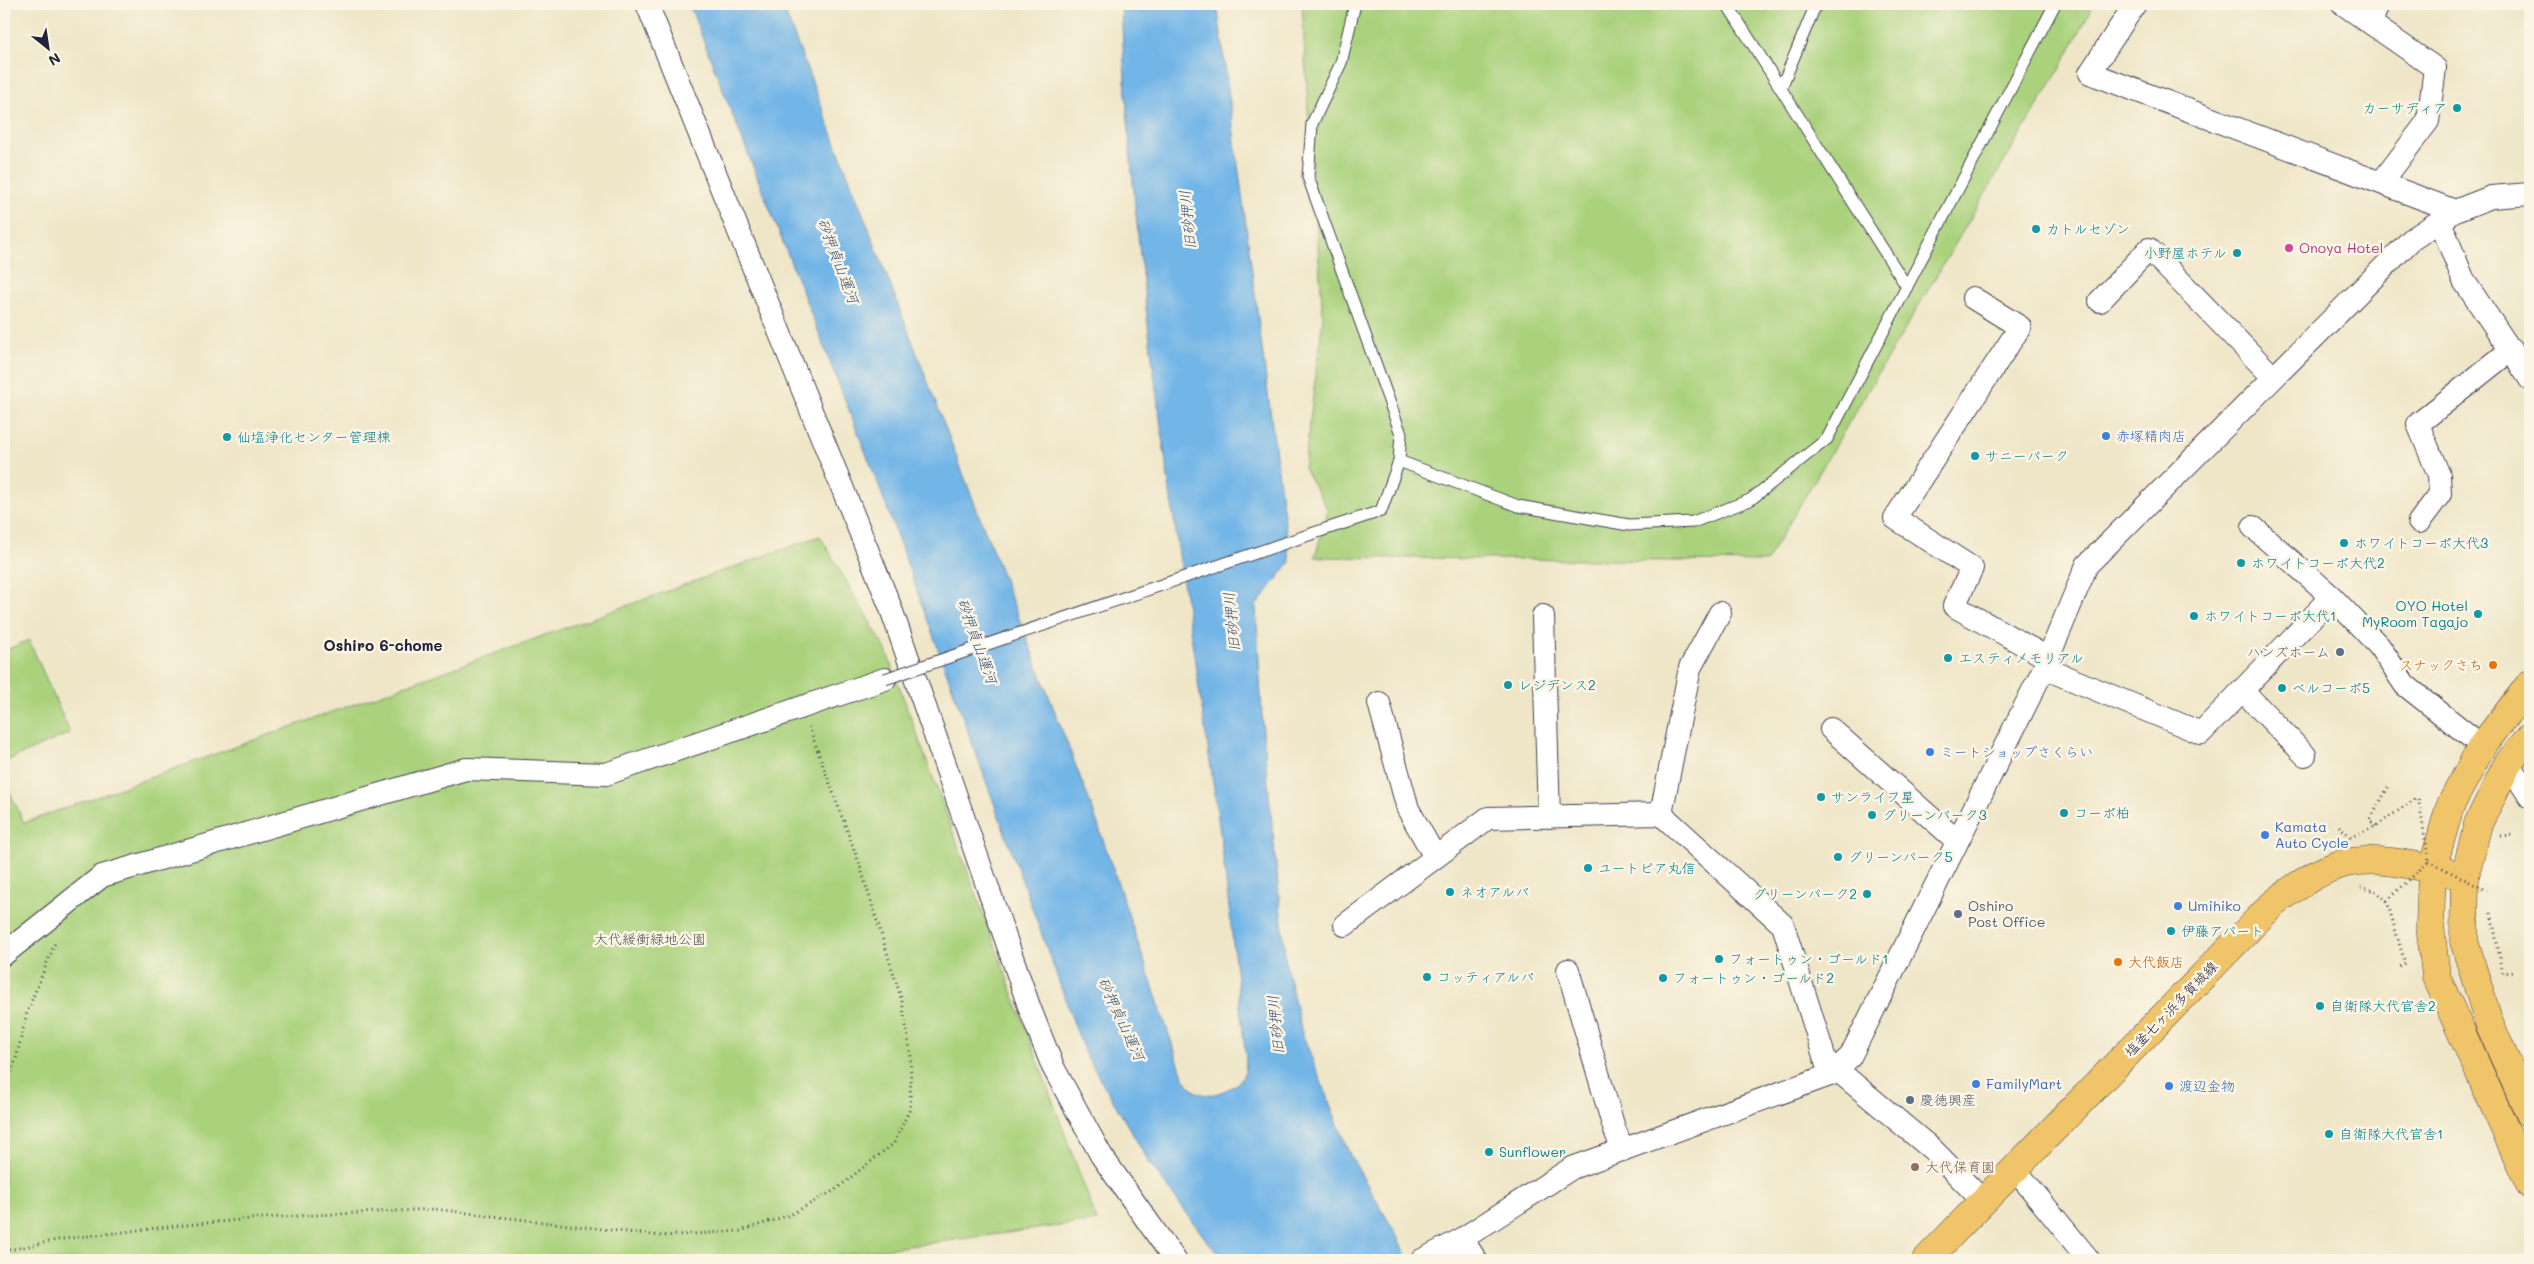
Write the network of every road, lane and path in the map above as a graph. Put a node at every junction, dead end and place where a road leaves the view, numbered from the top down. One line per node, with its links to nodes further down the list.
1 (647, 4): 67 (street)
2 (1355, 4): 19 (lane)
3 (1727, 4): 9 (lane)
4 (1816, 4): 9 (lane)
5 (2055, 4): 13 (lane)
6 (2136, 4): 10 (street)
7 (2342, 4): 8 (street)
8 (2375, 13): 10 (street)
9 (1781, 88): 13 (lane)
10 (2381, 183): 12 (street)
11 (2530, 194): 12 (street)
12 (2447, 216): 16 (street); 17 (street)
13 (1907, 286): 19 (lane)
14 (1973, 298): 25 (street)
15 (2100, 301): 17 (street)
16 (2512, 349): 18 (street); 20 (street)
17 (2274, 377): 25 (street)
18 (2530, 379)
19 (1399, 461): 26 (lane, bridge)
20 (2419, 522)
21 (2253, 527): 22 (street)
22 (2332, 597): 28 (street); 33 (street)
23 (1720, 613): 38 (street)
24 (1543, 616): 39 (street)
25 (2046, 663): 28 (street); 44 (street)
26 (885, 679): 30 (street)
27 (2530, 684): 33 (main road)
28 (2242, 690): 34 (street)
29 (1379, 702): 45 (street)
30 (802, 707): 54 (street); 66 (path)
31 (1831, 729): 44 (street)
32 (2530, 736): 35 (main road)
33 (2482, 746): 46 (main road)
34 (2305, 755)
35 (2508, 763): 37 (street); 47 (main road)
36 (2390, 784): 41 (path)
37 (2530, 796)
38 (1661, 814): 39 (street); 58 (street)
39 (1549, 817): 45 (street)
40 (2339, 826): 41 (path)
41 (2376, 826): 46 (path, bridge)
42 (2513, 835): 43 (path)
43 (2495, 836)
44 (1957, 841): 58 (street)
45 (1435, 857): 52 (street)
46 (2430, 865): 47 (main road, 塩釜七ヶ浜多賀城線); 47 (path, bridge); 50 (path, bridge); 62 (main road, 塩釜七ヶ浜多賀城線); 63 (main road)
47 (2476, 884): 49 (path); 60 (main road)
48 (2358, 887): 50 (path)
49 (2488, 900)
50 (2387, 901): 55 (path)
51 (2490, 909): 57 (path)
52 (1345, 925)
53 (56, 941): 59 (path)
54 (4, 954)
55 (2396, 967)
56 (1568, 970): 61 (street)
57 (2514, 972)
58 (1833, 1072): 61 (street); 64 (street)
59 (4, 1091)
60 (2530, 1114)
61 (1623, 1150): 65 (street)
62 (2014, 1168): 64 (main road, 塩釜七ヶ浜多賀城線); 71 (street)
63 (2530, 1185)
64 (1983, 1201): 70 (main road, 塩釜七ヶ浜多賀城線)
65 (1462, 1239): 68 (street); 69 (street)
66 (4, 1251)
67 (1175, 1260)
68 (1422, 1260)
69 (1476, 1260)
70 (1926, 1260)
71 (2089, 1260)

